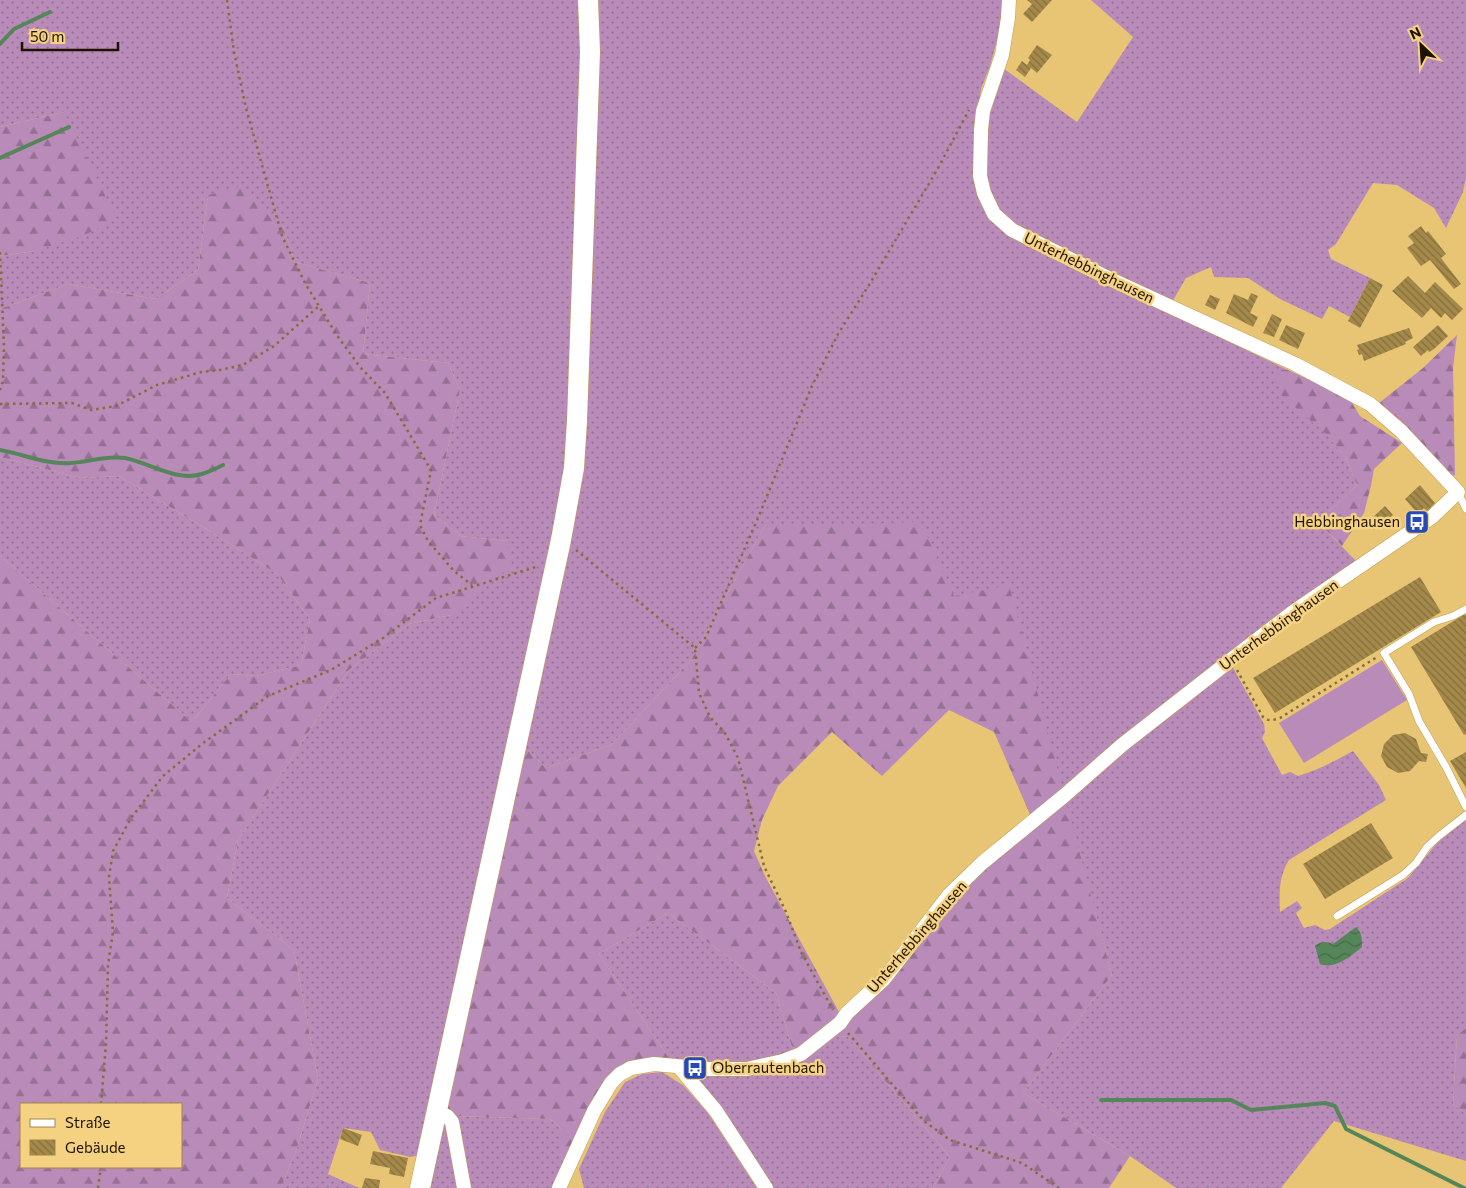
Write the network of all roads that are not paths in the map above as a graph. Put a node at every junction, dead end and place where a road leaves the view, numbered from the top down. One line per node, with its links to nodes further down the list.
1 (588, 0): 10 (main road)
2 (1009, 0): 3 (street, Unterhebbinghausen)
3 (1458, 492): 4 (lane); 9 (street, Unterhebbinghausen)
4 (1466, 509)
5 (1466, 609): 6 (lane)
6 (1466, 807)
7 (1466, 815): 8 (lane)
8 (1337, 916)
9 (679, 1067): 13 (street); 14 (street)
10 (436, 1111): 11 (main road); 12 (street)
11 (420, 1188)
12 (464, 1188)
13 (559, 1188)
14 (766, 1188)

